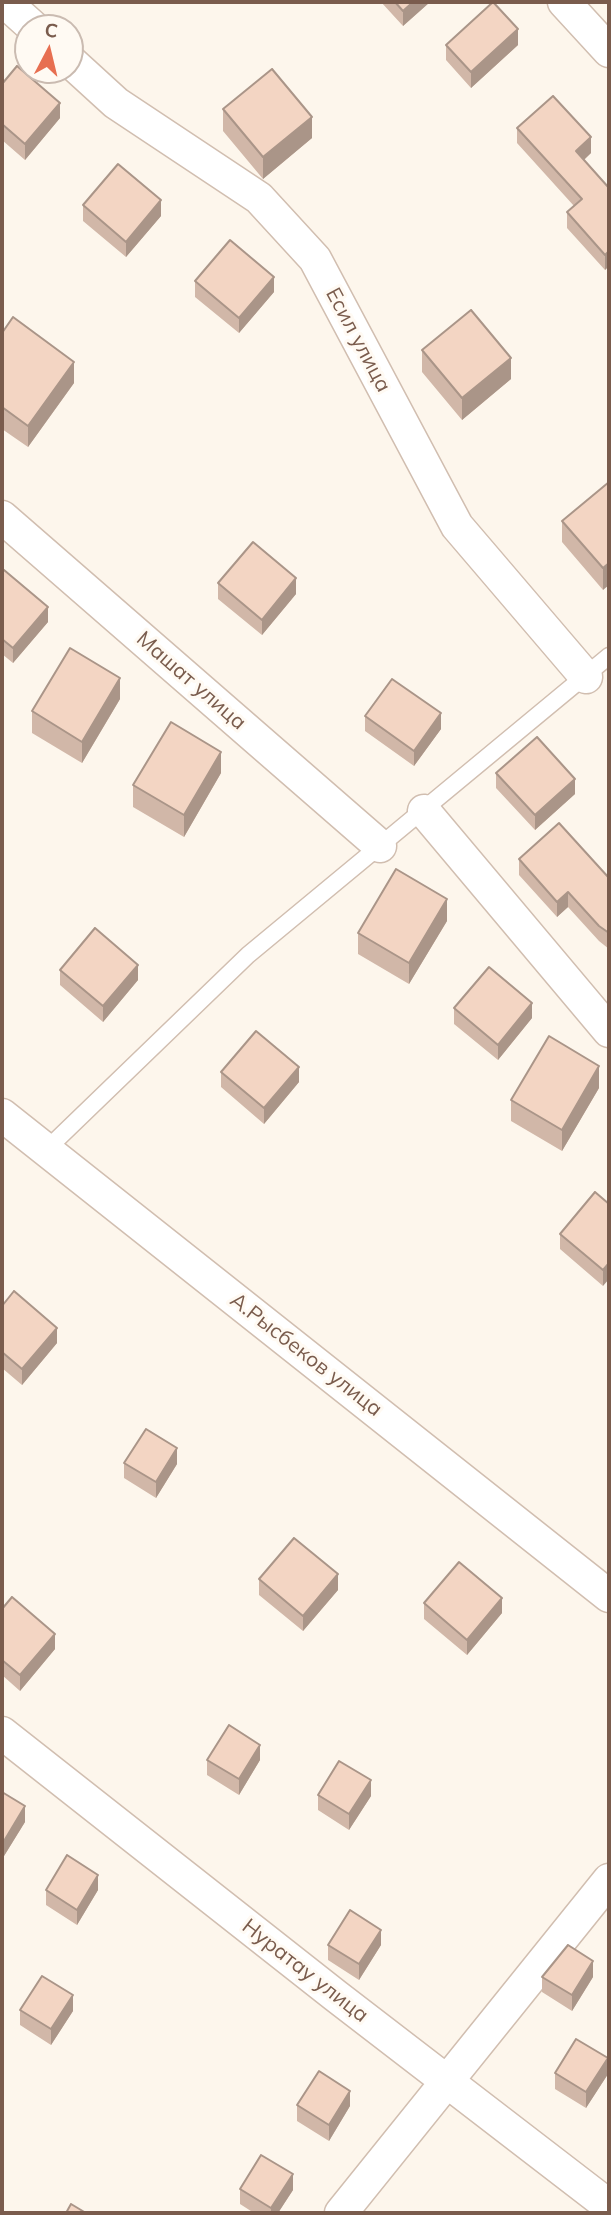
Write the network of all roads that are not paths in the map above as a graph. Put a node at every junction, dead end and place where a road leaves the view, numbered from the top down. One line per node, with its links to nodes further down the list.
1 (5, 2): 3 (street)
2 (564, 2): 4 (street)
3 (18, 14)
4 (609, 51)
5 (84, 74): 8 (street, Есил улица)
6 (2, 517): 10 (street, Машат улица)
7 (609, 656): 8 (lane)
8 (586, 677): 9 (lane)
9 (424, 811): 10 (lane); 11 (street)
10 (380, 846): 13 (lane)
11 (609, 1031)
12 (2, 1115): 13 (street, А.Рысбеков улица)
13 (46, 1150): 14 (street, А.Рысбеков улица)
14 (609, 1596)
15 (2, 1733): 17 (street, Нуратау улица)
16 (609, 1880): 17 (street)
17 (446, 2080): 18 (street, Нуратау улица); 19 (street)
18 (609, 2206)
19 (341, 2213)

